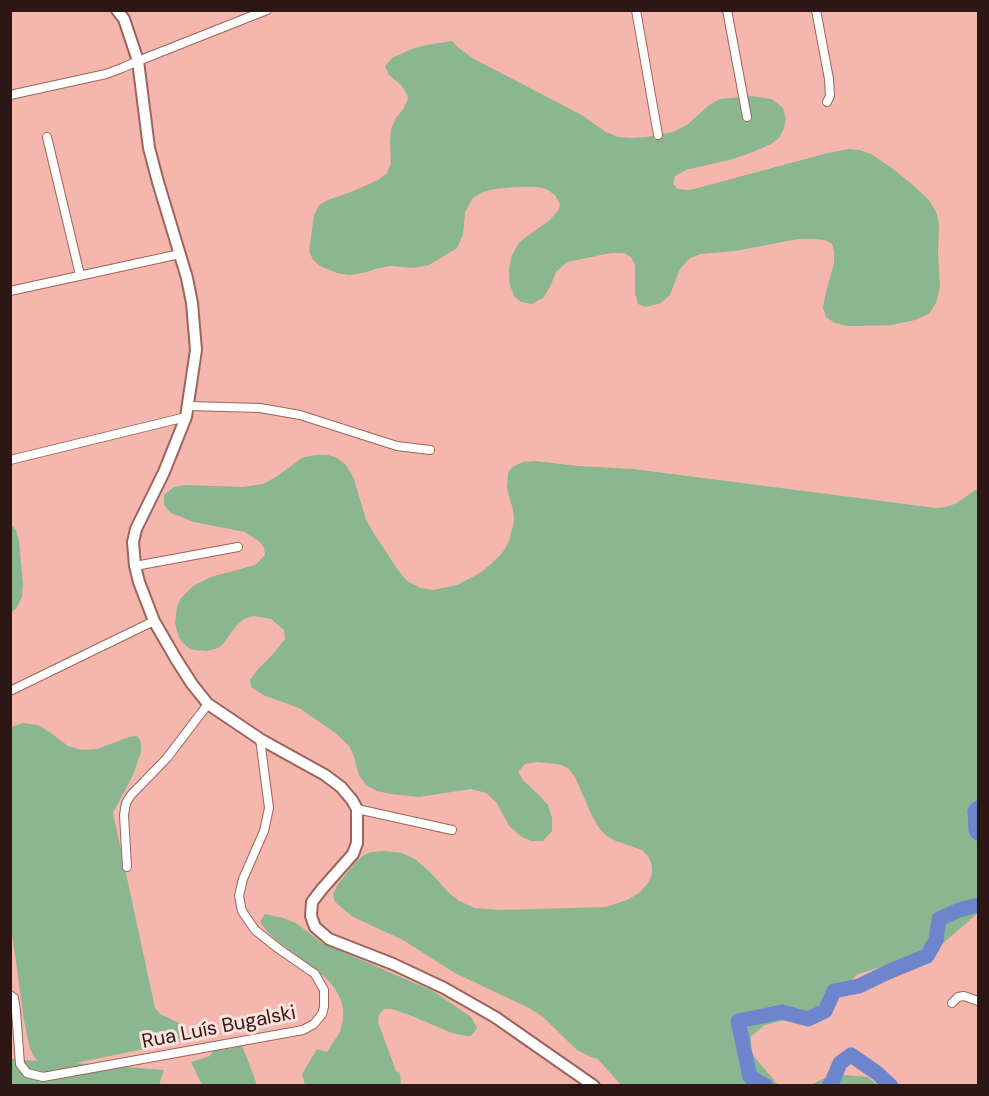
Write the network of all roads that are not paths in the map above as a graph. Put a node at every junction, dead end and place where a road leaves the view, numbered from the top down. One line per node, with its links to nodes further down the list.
1 (117, 10): 6 (main road)
2 (267, 10): 6 (street)
3 (636, 10): 10 (street)
4 (727, 10): 9 (street)
5 (816, 10): 8 (street)
6 (138, 61): 7 (street); 12 (main road)
7 (10, 95)
8 (827, 102)
9 (747, 117)
10 (658, 135)
11 (47, 137): 13 (street)
12 (180, 254): 13 (street); 15 (main road)
13 (80, 276): 14 (street)
14 (10, 291)
15 (188, 412): 16 (street); 17 (street); 19 (main road)
16 (430, 450)
17 (11, 460)
18 (238, 547): 19 (street)
19 (135, 566): 20 (main road)
20 (153, 621): 21 (street); 22 (main road)
21 (10, 691)
22 (208, 704): 23 (main road); 26 (street)
23 (260, 739): 24 (main road); 27 (street, Rua Luís Bugalski)
24 (357, 809): 25 (street); 30 (main road)
25 (452, 830)
26 (127, 867)
27 (10, 995)
28 (978, 1001): 29 (street)
29 (952, 1003)
30 (594, 1086)

